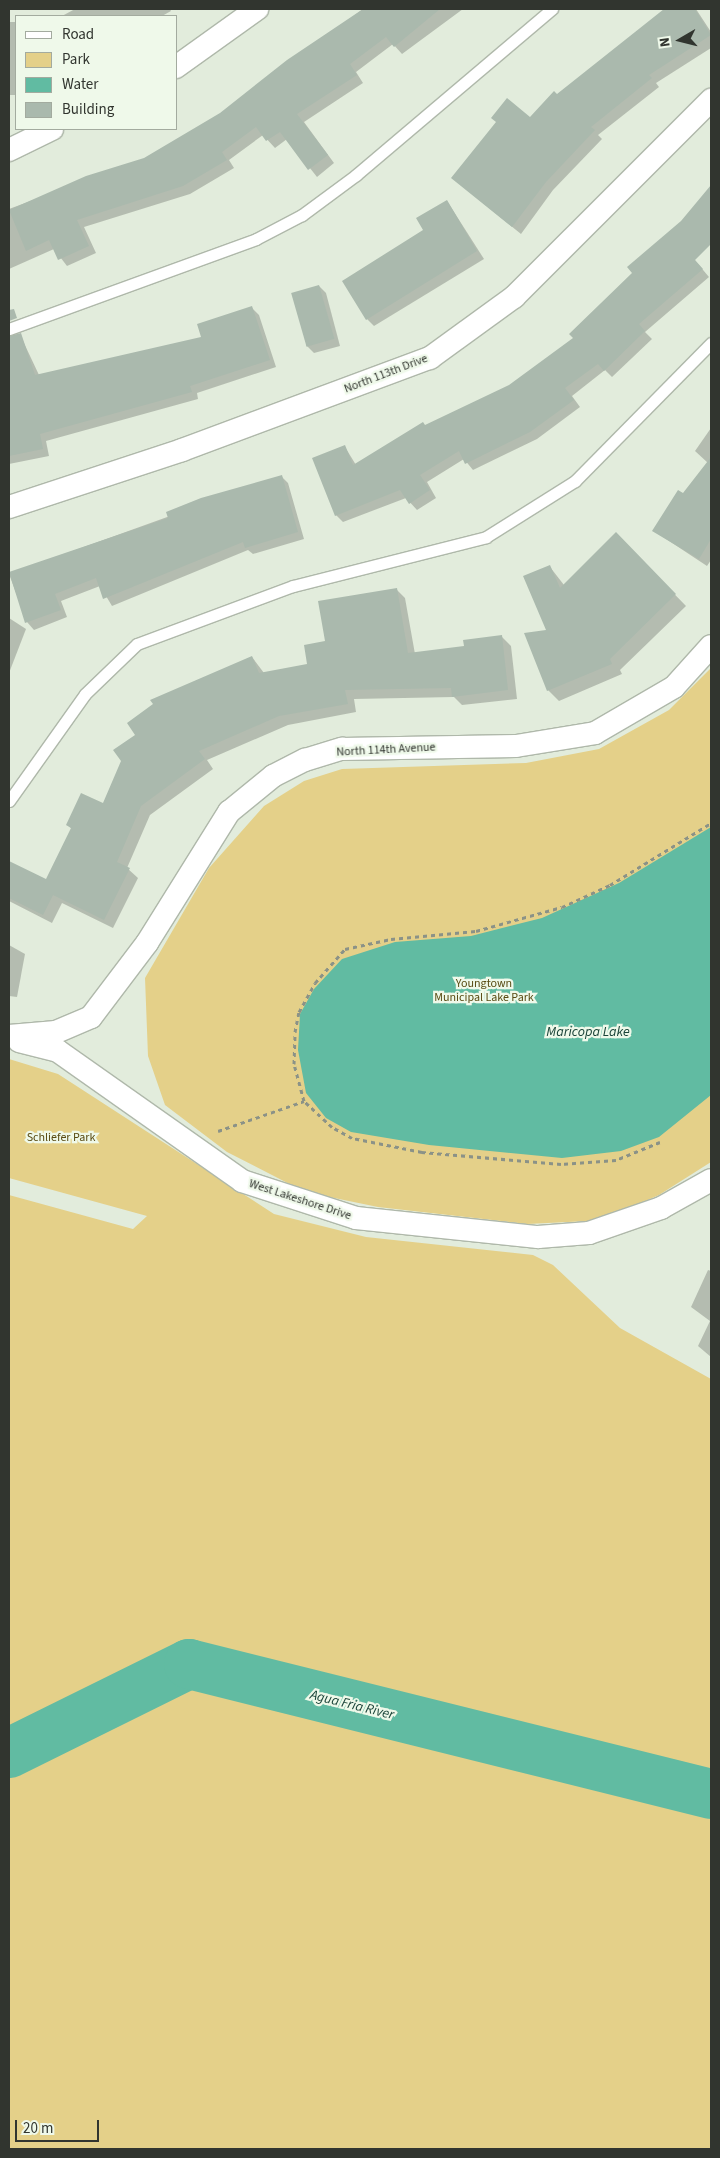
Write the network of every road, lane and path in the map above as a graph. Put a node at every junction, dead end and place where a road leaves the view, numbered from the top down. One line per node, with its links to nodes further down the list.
1 (257, 9): 3 (street)
2 (552, 9): 7 (lane)
3 (178, 66)
4 (711, 100): 9 (street, North 113th Drive)
5 (50, 130): 6 (street)
6 (9, 150)
7 (9, 328)
8 (711, 343): 11 (lane)
9 (9, 507)
10 (711, 646): 13 (street, North 114th Avenue)
11 (9, 802)
12 (711, 822): 14 (path)
13 (9, 1037): 17 (street, West Lakeshore Drive)
14 (304, 1101): 15 (path); 16 (path)
15 (218, 1131)
16 (660, 1142)
17 (711, 1180)

